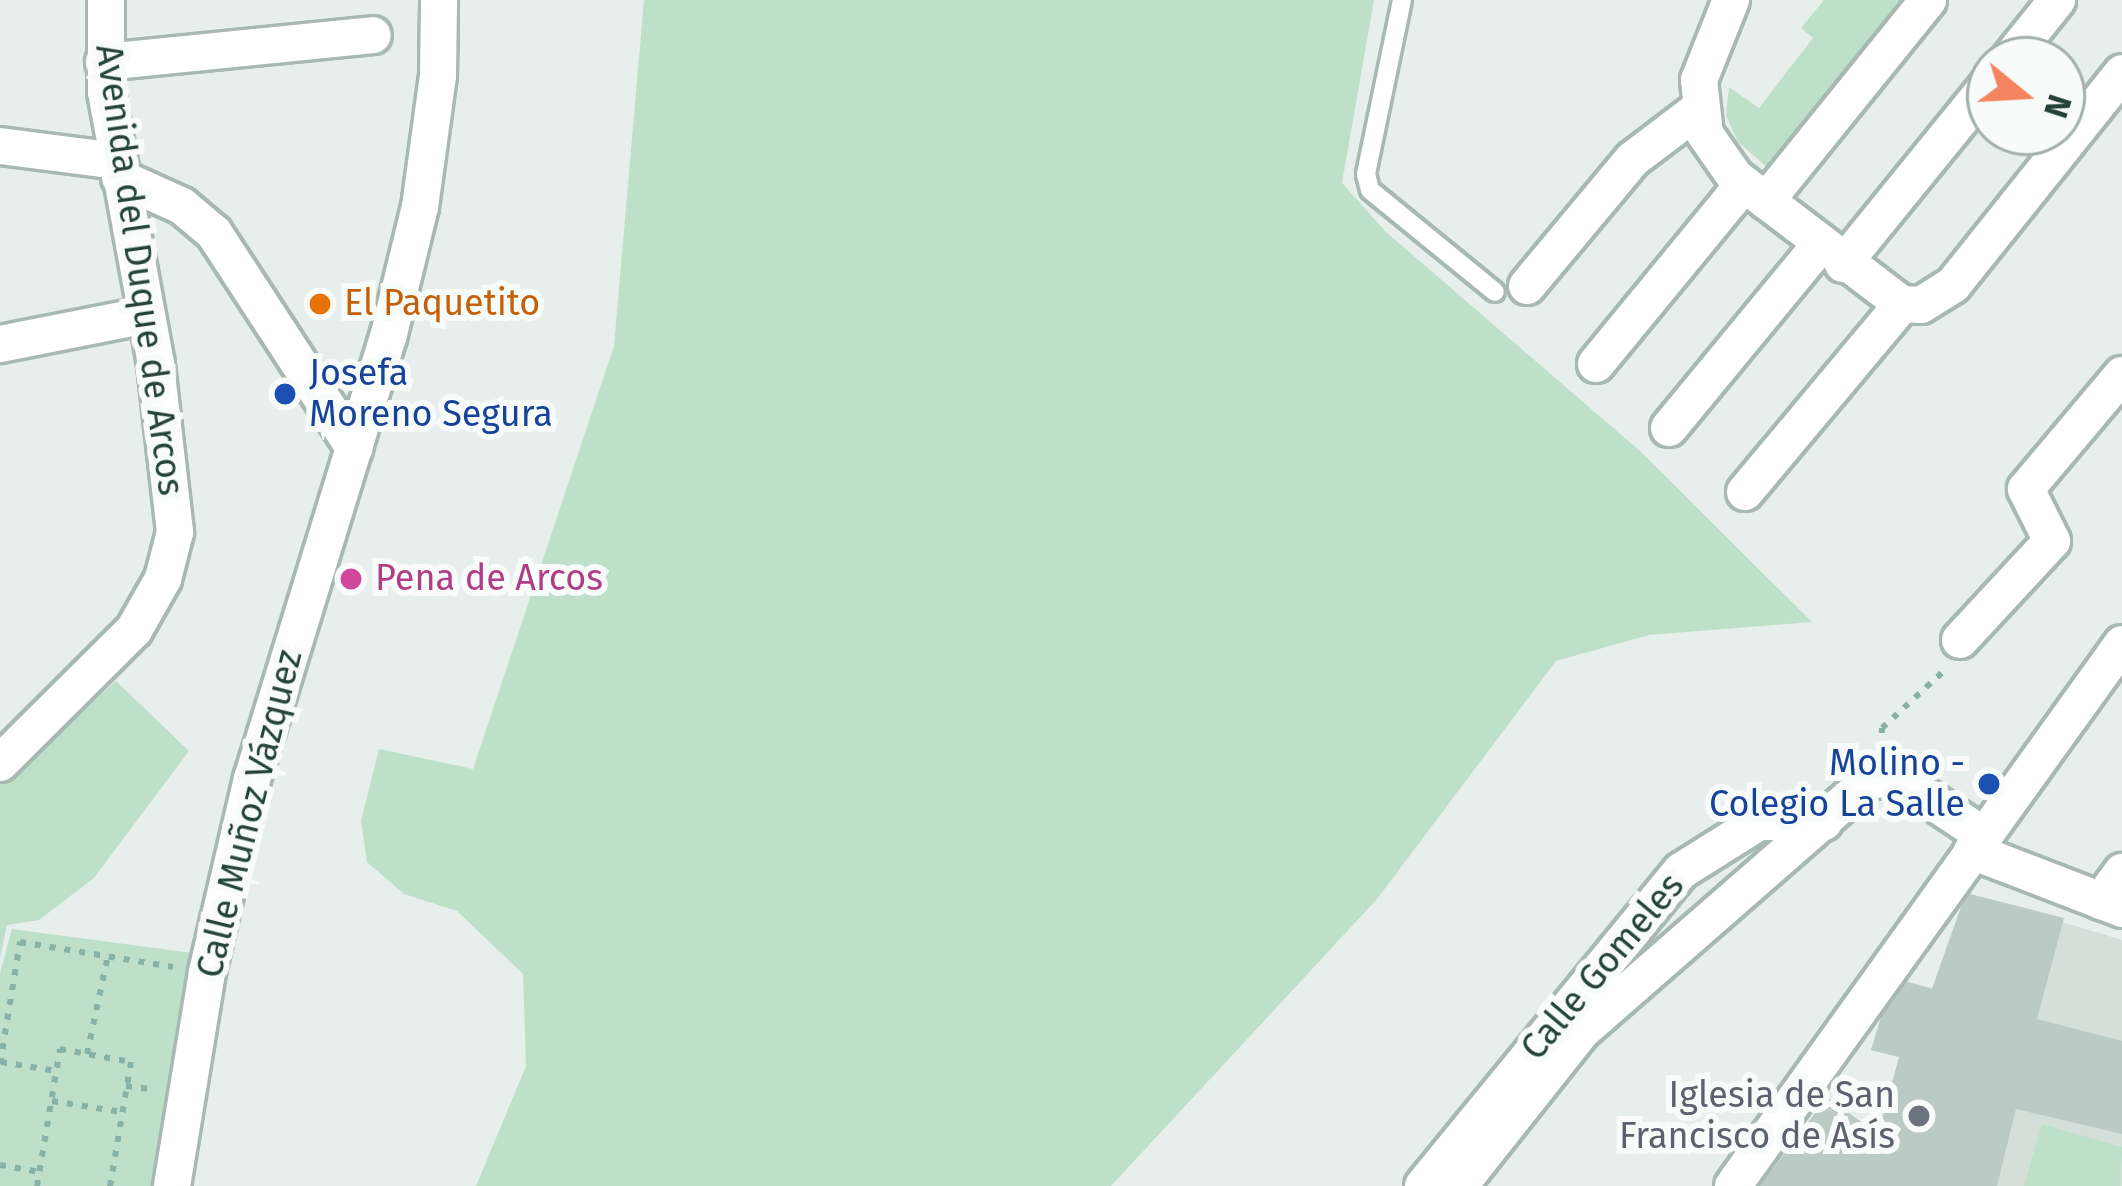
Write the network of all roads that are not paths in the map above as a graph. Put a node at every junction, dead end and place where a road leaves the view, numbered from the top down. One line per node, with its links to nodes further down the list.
1 (106, 0): 9 (street, Avenida del Duque de Arcos)
2 (439, 0): 24 (street, Calle Muñoz Vázquez)
3 (1402, 0): 17 (lane)
4 (1731, 0): 12 (street)
5 (1928, 0): 15 (street)
6 (2057, 0): 8 (street)
7 (373, 35): 9 (street)
8 (2028, 36)
9 (104, 62): 14 (street, Avenida del Duque de Arcos)
10 (2122, 73): 18 (street)
11 (1966, 109): 16 (street)
12 (1699, 110): 15 (street); 17 (street)
13 (0, 146): 14 (street)
14 (118, 169): 19 (street, Avenida del Duque de Arcos); 24 (street)
15 (1755, 193): 16 (street); 21 (street)
16 (1832, 255): 18 (street); 23 (street)
17 (1511, 289)
18 (1911, 305): 25 (street)
19 (146, 315): 20 (street); 28 (street, Avenida del Duque de Arcos)
20 (0, 344)
21 (1596, 364)
22 (2122, 375): 26 (street)
23 (1669, 428)
24 (354, 448): 33 (street, Calle Muñoz Vázquez)
25 (1744, 492)
26 (1960, 640)
27 (2122, 644): 30 (street)
28 (0, 763)
29 (1824, 822): 30 (street, Calle Gomeles); 34 (street, Calle Gomeles); 35 (street, Calle Gomeles)
30 (1977, 843): 31 (street); 32 (street)
31 (2115, 894)
32 (1738, 1184)
33 (172, 1186)
34 (1424, 1186)
35 (1459, 1186)

